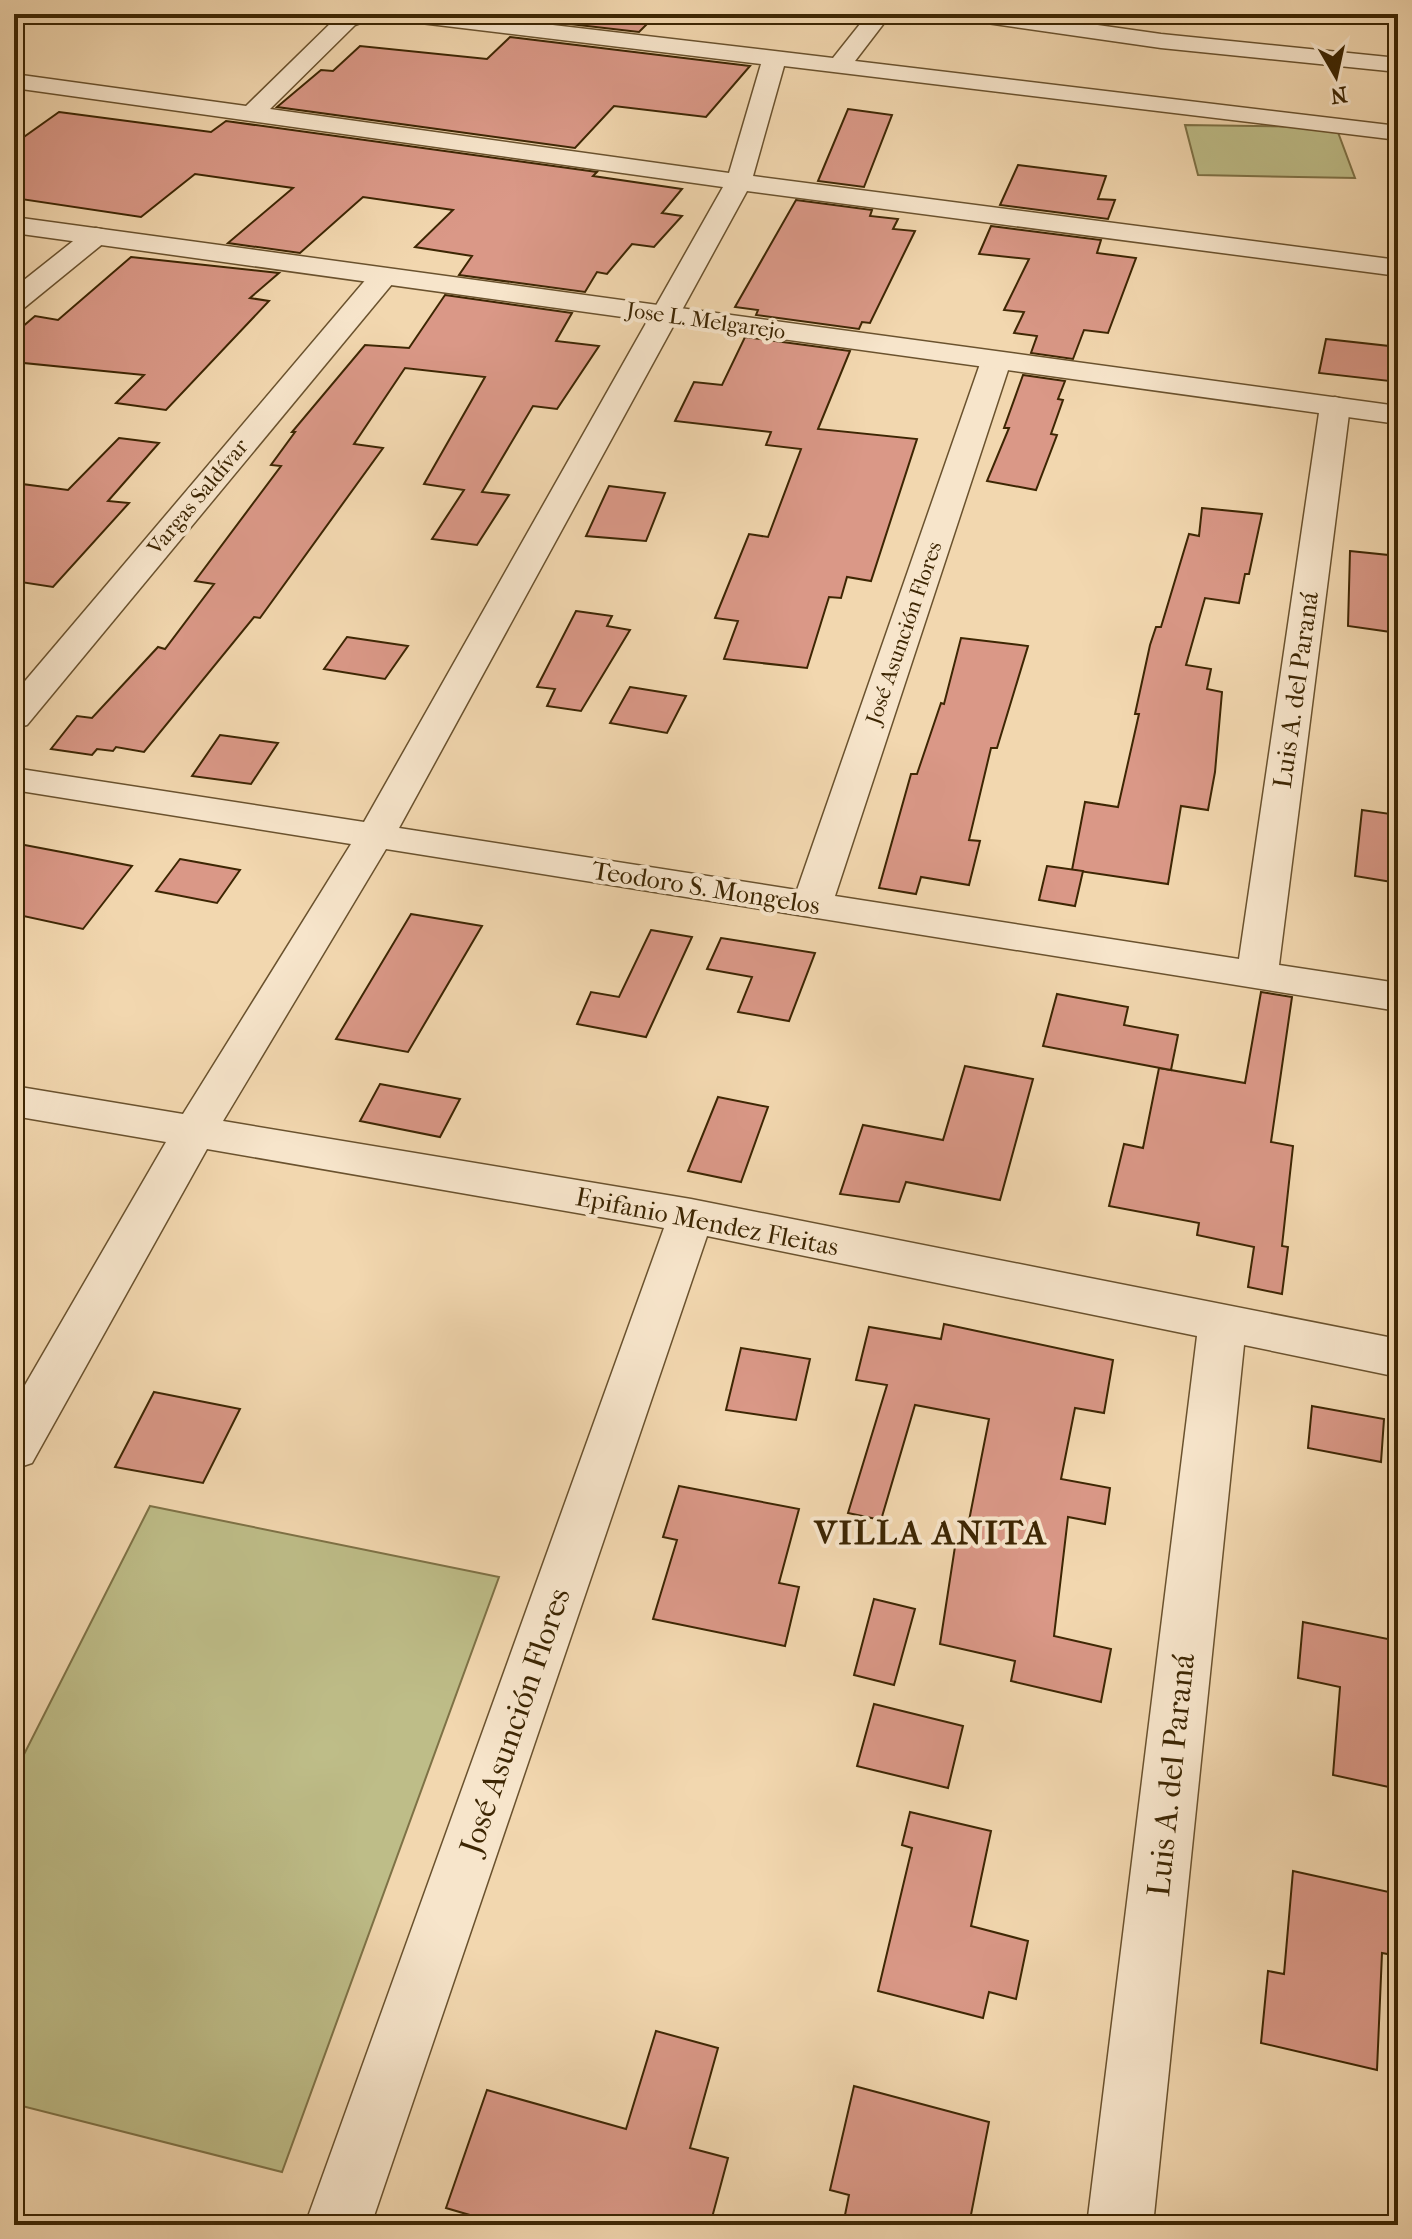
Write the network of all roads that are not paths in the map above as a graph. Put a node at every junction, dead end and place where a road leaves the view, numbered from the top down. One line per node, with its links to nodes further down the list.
1 (363, 14): 9 (street)
2 (404, 14): 5 (street)
3 (880, 14): 6 (street)
4 (973, 14): 7 (street)
5 (775, 57): 6 (street); 11 (street)
6 (840, 65): 10 (street)
7 (1398, 65)
8 (14, 81): 9 (street)
9 (254, 112): 11 (street)
10 (1398, 133)
11 (739, 182): 14 (street); 17 (street)
12 (14, 225): 13 (street, Jose L. Melgarejo)
13 (96, 236): 15 (street, Jose L. Melgarejo); 16 (street)
14 (1398, 268)
15 (383, 277): 17 (street, Jose L. Melgarejo); 21 (street, Vargas Saldívar)
16 (14, 302)
17 (665, 315): 18 (street, Jose L. Melgarejo); 23 (street)
18 (996, 361): 19 (street, Jose L. Melgarejo); 24 (street, José Asunción Flores)
19 (1335, 406): 20 (street, Jose L. Melgarejo); 25 (street, Luis A. del Paraná)
20 (1398, 415)
21 (14, 717)
22 (14, 779): 23 (street, Teodoro S. Mongelos)
23 (375, 836): 24 (street, Teodoro S. Mongelos); 28 (street)
24 (812, 905): 25 (street, Teodoro S. Mongelos)
25 (1257, 975): 26 (street, Teodoro S. Mongelos)
26 (1398, 997)
27 (14, 1101): 28 (street, Epifanio Mendez Fleitas)
28 (195, 1131): 29 (street, Epifanio Mendez Fleitas); 32 (street)
29 (691, 1216): 30 (street, Epifanio Mendez Fleitas); 33 (street, José Asunción Flores)
30 (1222, 1325): 31 (street, Epifanio Mendez Fleitas); 34 (street, Luis A. del Paraná)
31 (1398, 1358)
32 (14, 1449)
33 (338, 2225)
34 (1120, 2225)

